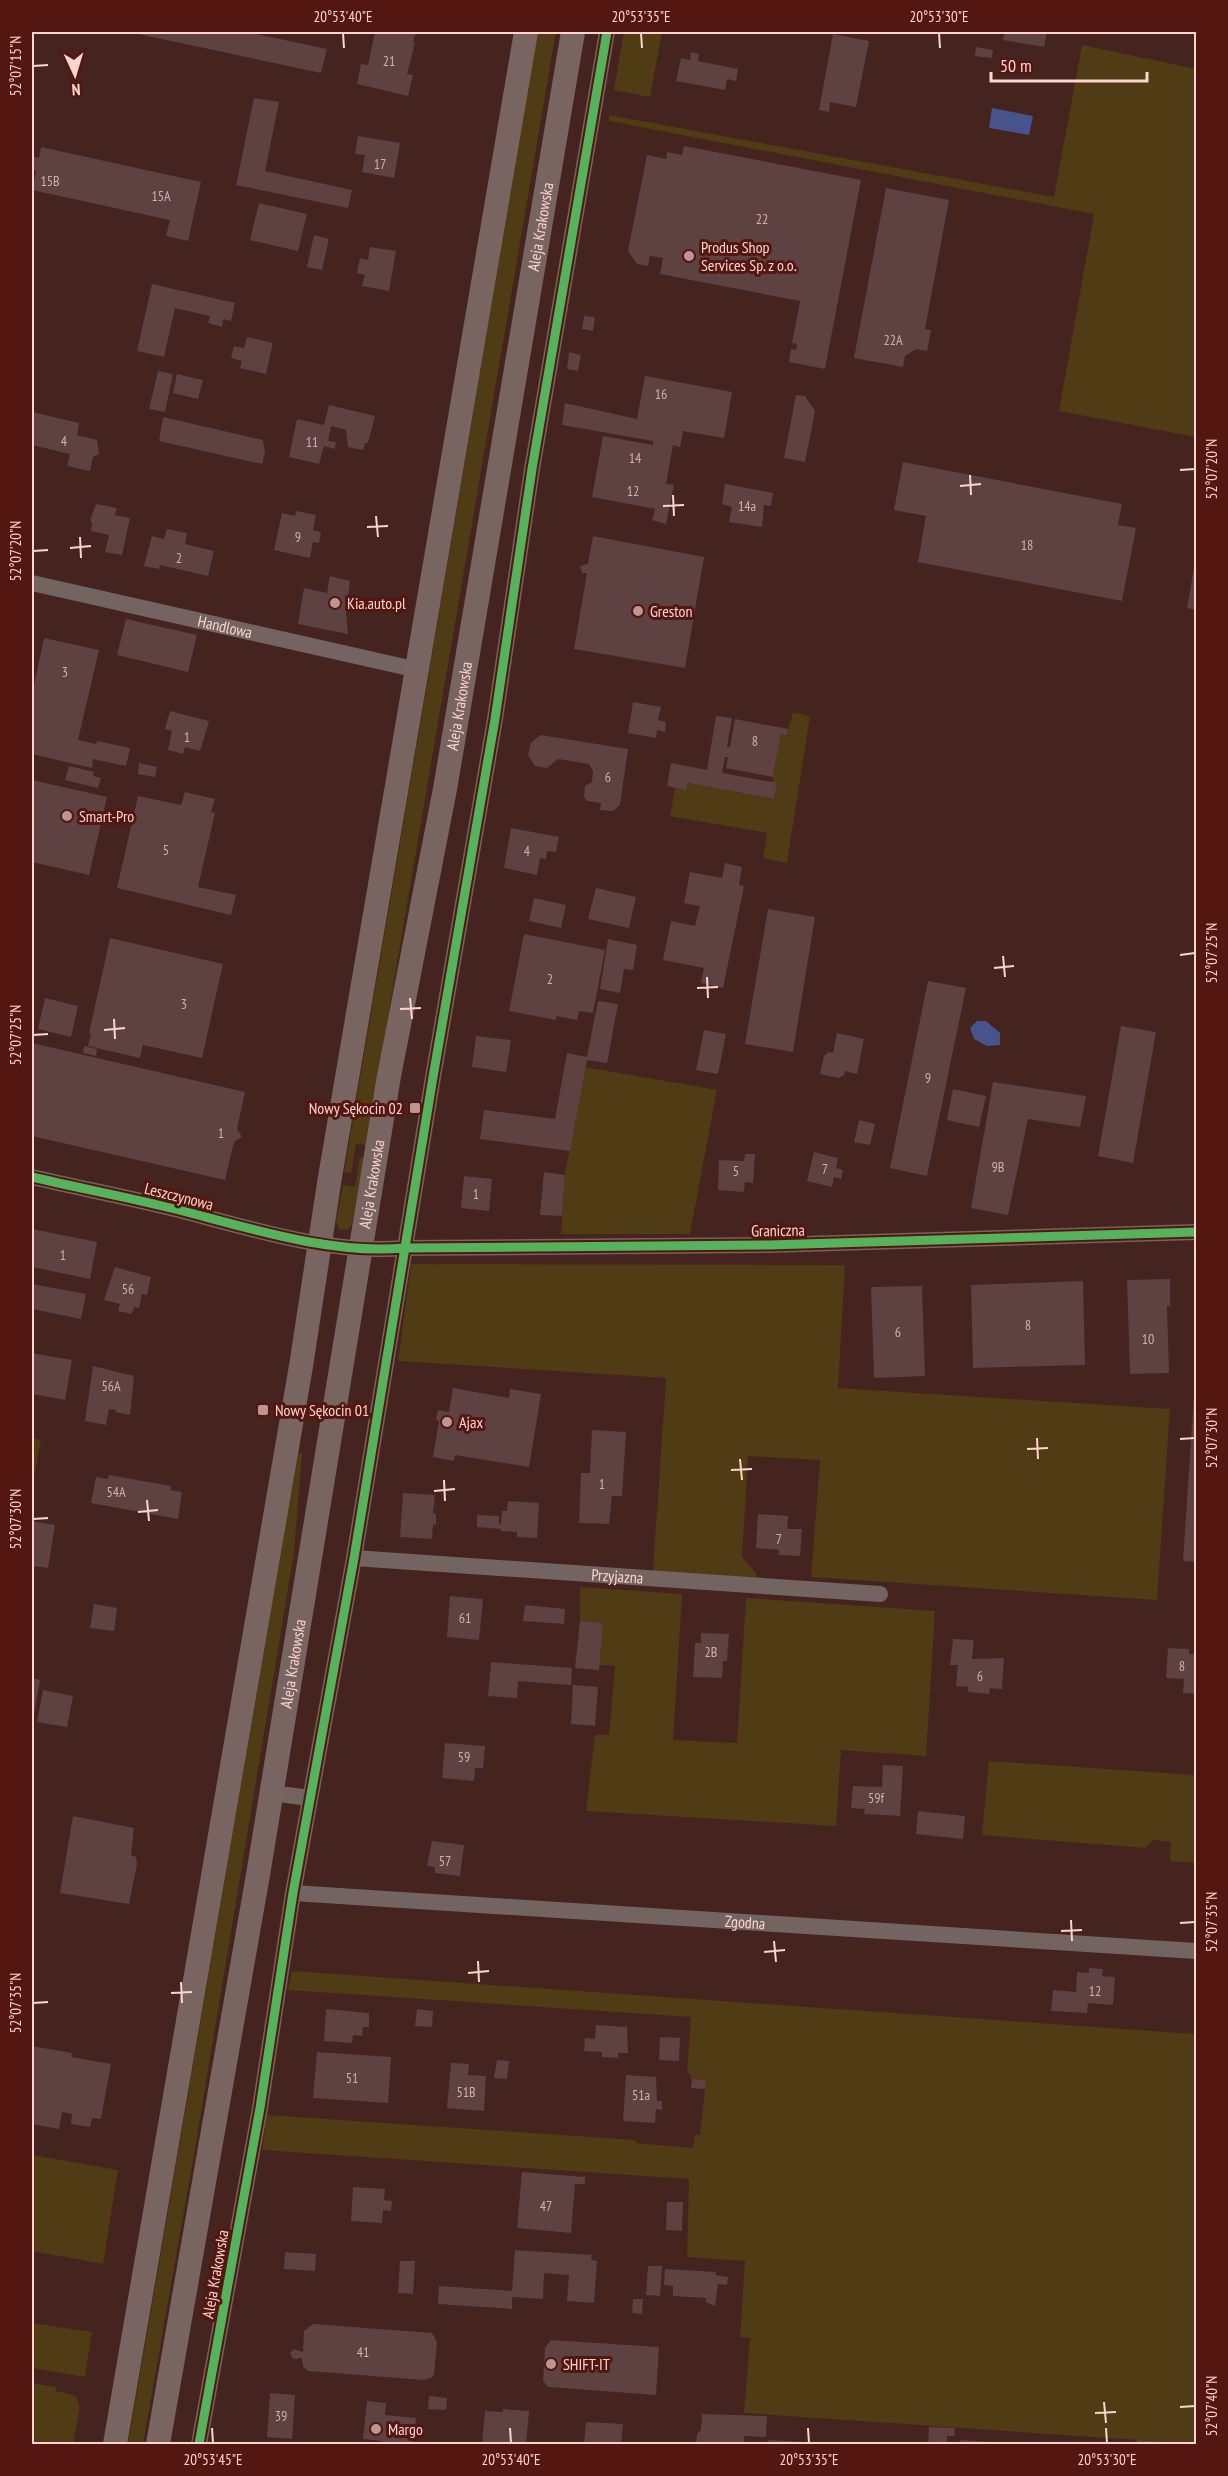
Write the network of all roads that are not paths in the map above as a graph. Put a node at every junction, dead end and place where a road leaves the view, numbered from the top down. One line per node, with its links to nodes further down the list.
1 (526, 32): 5 (main road)
2 (573, 32): 10 (main road, Aleja Krakowska)
3 (607, 32): 9 (street, Aleja Krakowska)
4 (32, 583): 5 (street, Handlowa)
5 (418, 670): 8 (main road)
6 (32, 1177): 8 (street, Leszczynowa)
7 (1197, 1232): 9 (street, Graniczna)
8 (320, 1242): 10 (street, Leszczynowa); 17 (main road)
9 (404, 1248): 10 (street, Graniczna); 11 (street, Aleja Krakowska)
10 (361, 1249): 13 (main road, Aleja Krakowska)
11 (354, 1558): 12 (street, Przyjazna); 14 (street, Aleja Krakowska)
12 (880, 1594)
13 (271, 1793): 14 (street); 18 (main road, Aleja Krakowska)
14 (310, 1798): 15 (street, Aleja Krakowska)
15 (293, 1893): 16 (street, Zgodna); 19 (street, Aleja Krakowska)
16 (1197, 1951)
17 (115, 2445)
18 (158, 2445)
19 (199, 2445)

